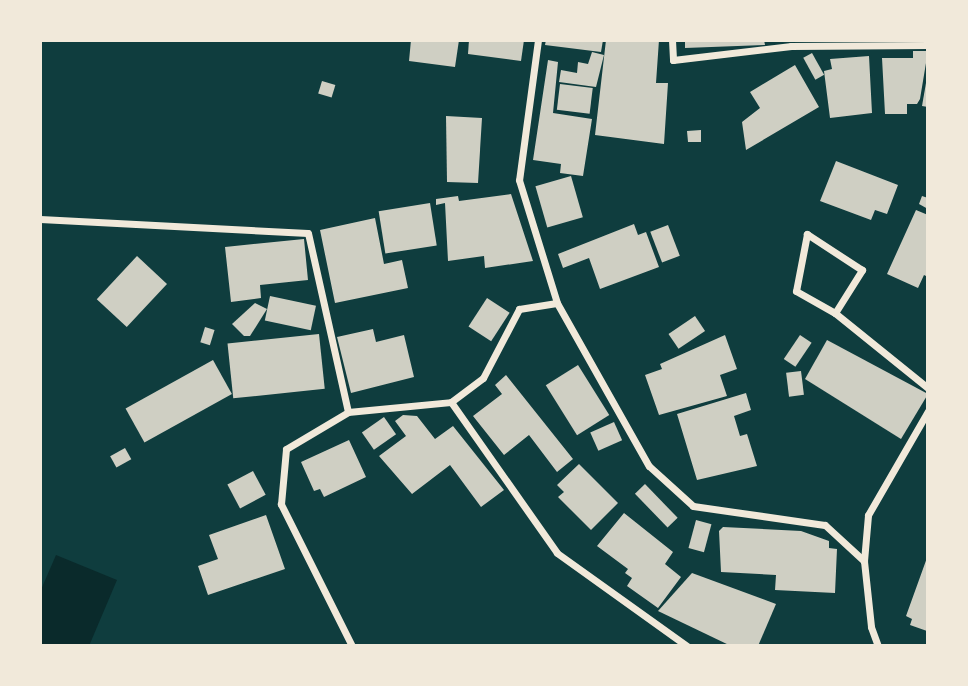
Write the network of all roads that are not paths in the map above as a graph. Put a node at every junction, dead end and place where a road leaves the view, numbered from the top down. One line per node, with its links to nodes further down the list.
1 (538, 40): 6 (street)
2 (672, 40): 3 (street)
3 (791, 43): 4 (street)
4 (928, 45)
5 (40, 219): 11 (street)
6 (557, 303): 9 (street); 12 (street)
7 (835, 313): 7 (street); 8 (street)
8 (928, 388)
9 (450, 401): 11 (street); 14 (street)
10 (928, 411): 12 (street)
11 (348, 412): 13 (street)
12 (864, 561): 15 (street)
13 (352, 646)
14 (687, 646)
15 (878, 646)

